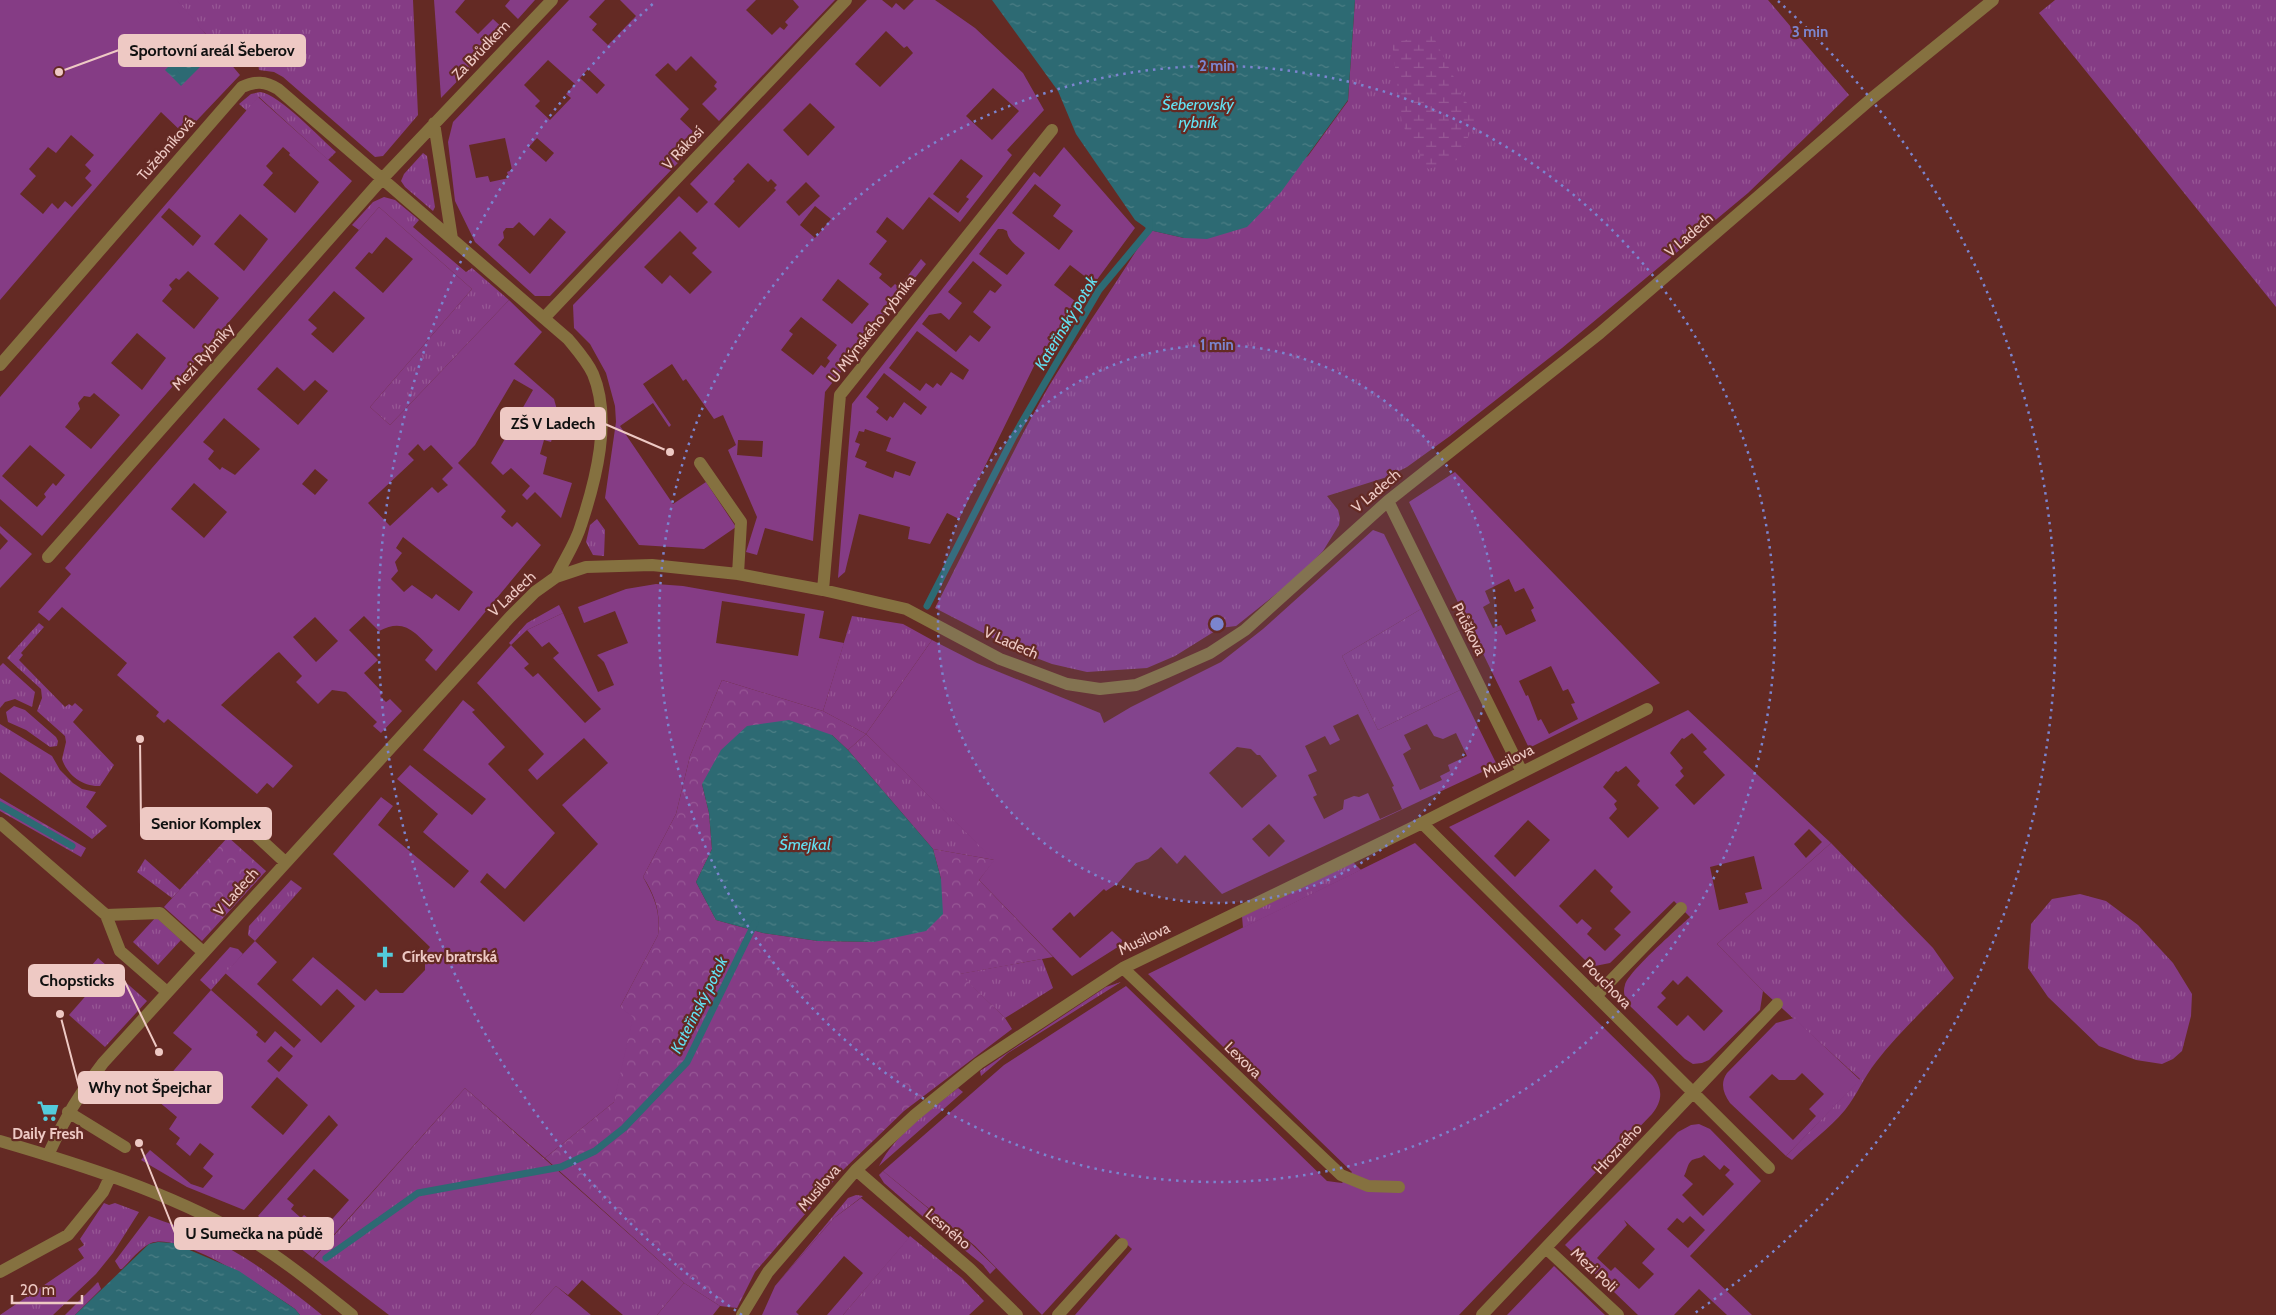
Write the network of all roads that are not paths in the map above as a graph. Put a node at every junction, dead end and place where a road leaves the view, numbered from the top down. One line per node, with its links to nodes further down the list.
1 (552, 0): 4 (street, Za Brůdkem)
2 (846, 0): 8 (street, V Rákosí)
3 (1993, 0): 11 (street, V Ladech)
4 (434, 123): 6 (street, Mezi Rybníky); 7 (street)
5 (1052, 130): 15 (street, U Mlýnského rybníka)
6 (382, 179): 7 (street); 9 (street, Tužebníková); 12 (street, Mezi Rybníky)
7 (452, 239): 8 (street)
8 (544, 318): 14 (street)
9 (0, 365)
10 (700, 463): 13 (street)
11 (1388, 501): 15 (street, V Ladech); 17 (street, Průškova)
12 (48, 557)
13 (738, 574): 14 (street, V Ladech); 15 (street, V Ladech)
14 (556, 577): 21 (street, V Ladech)
15 (823, 590)
16 (1646, 709): 17 (street, Musilova)
17 (1522, 772): 19 (street, Musilova)
18 (0, 823): 23 (street)
19 (1422, 823): 25 (street, Musilova); 27 (street, Pouchova)
20 (246, 826): 21 (street)
21 (286, 862): 24 (street, V Ladech)
22 (1681, 908): 27 (street)
23 (106, 915): 24 (street); 26 (street)
24 (204, 952): 26 (street, V Ladech)
25 (1123, 968): 35 (street, Musilova); 37 (street, Lexova)
26 (167, 992): 30 (street, V Ladech)
27 (1596, 996): 29 (street, Pouchova)
28 (1777, 1004): 29 (street, Hrozného)
29 (1694, 1092): 34 (street, Pouchova); 39 (street, Hrozného)
30 (68, 1112): 32 (street); 33 (street, V Ladech)
31 (0, 1141): 33 (street)
32 (125, 1147)
33 (48, 1155): 36 (street)
34 (1769, 1168)
35 (856, 1170): 42 (street, Musilova); 43 (street, Lesného)
36 (110, 1177): 40 (street); 41 (street)
37 (1399, 1187)
38 (1122, 1244): 44 (street)
39 (1547, 1248): 45 (street, Hrozného); 46 (street, Mezi Poli)
40 (0, 1272)
41 (352, 1315)
42 (742, 1315)
43 (1016, 1315)
44 (1058, 1315)
45 (1482, 1315)
46 (1618, 1315)

